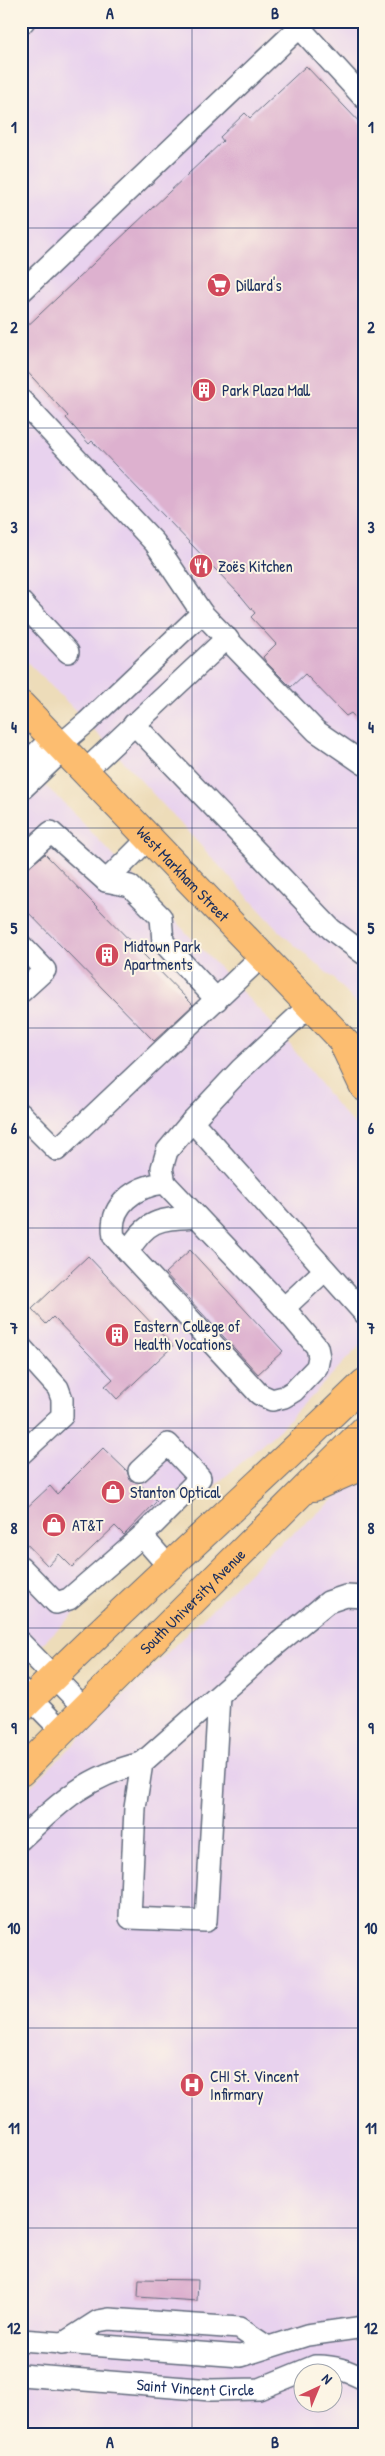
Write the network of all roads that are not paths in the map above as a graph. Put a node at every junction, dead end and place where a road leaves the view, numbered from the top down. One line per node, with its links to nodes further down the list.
1 (303, 24): 2 (street); 3 (street)
2 (364, 98)
3 (21, 292)
4 (21, 400): 6 (street)
5 (21, 602): 8 (street)
6 (202, 613): 7 (street); 11 (street)
7 (227, 638): 10 (street); 12 (street)
8 (68, 652)
9 (21, 705): 11 (main road, West Markham Street)
10 (134, 724): 14 (street); 20 (street)
11 (58, 744): 13 (street); 14 (main road, West Markham Street); 15 (street)
12 (364, 764)
13 (21, 768)
14 (85, 771): 16 (main road, West Markham Street)
15 (21, 790)
16 (150, 837): 18 (street); 21 (main road, West Markham Street)
17 (21, 859): 18 (street)
18 (106, 881): 23 (street)
19 (21, 945): 22 (street)
20 (364, 954)
21 (262, 956): 23 (street); 24 (main road, West Markham Street)
22 (21, 992)
23 (216, 1000): 28 (street)
24 (309, 1006): 25 (main road, West Markham Street); 29 (street)
25 (344, 1043): 26 (main road, West Markham Street); 27 (main road, West Markham Street)
26 (364, 1062)
27 (364, 1087)
28 (21, 1114)
29 (192, 1121): 30 (street); 33 (street)
30 (165, 1183): 31 (street); 32 (street)
31 (197, 1217): 32 (street); 34 (street)
32 (128, 1252): 34 (street)
33 (326, 1270): 34 (street); 35 (street)
34 (284, 1308)
35 (364, 1313)
36 (21, 1348): 39 (street)
37 (364, 1383): 45 (main road)
38 (364, 1430): 42 (main road, South University Avenue)
39 (21, 1454)
40 (364, 1465): 42 (main road)
41 (138, 1471): 43 (street)
42 (301, 1492): 51 (main road, South University Avenue)
43 (142, 1536): 44 (street); 45 (street)
44 (21, 1567)
45 (169, 1567): 48 (main road)
46 (364, 1598): 49 (street)
47 (21, 1642): 48 (street)
48 (54, 1676): 50 (main road); 51 (street)
49 (219, 1695): 53 (street); 53 (street)
50 (25, 1699): 52 (street)
51 (84, 1708): 52 (main road, South University Avenue)
52 (62, 1730): 54 (main road, South University Avenue)
53 (142, 1763): 55 (street)
54 (21, 1772)
55 (21, 1839)
56 (364, 2327): 60 (street)
57 (21, 2340): 58 (street)
58 (62, 2344): 59 (street); 60 (street)
59 (104, 2346): 61 (street); 64 (street)
60 (266, 2346): 61 (street)
61 (241, 2356): 65 (street)
62 (21, 2375): 64 (street, Saint Vincent Circle)
63 (364, 2379): 65 (street, Saint Vincent Circle)
64 (97, 2380): 65 (street, Saint Vincent Circle)
65 (242, 2390)

